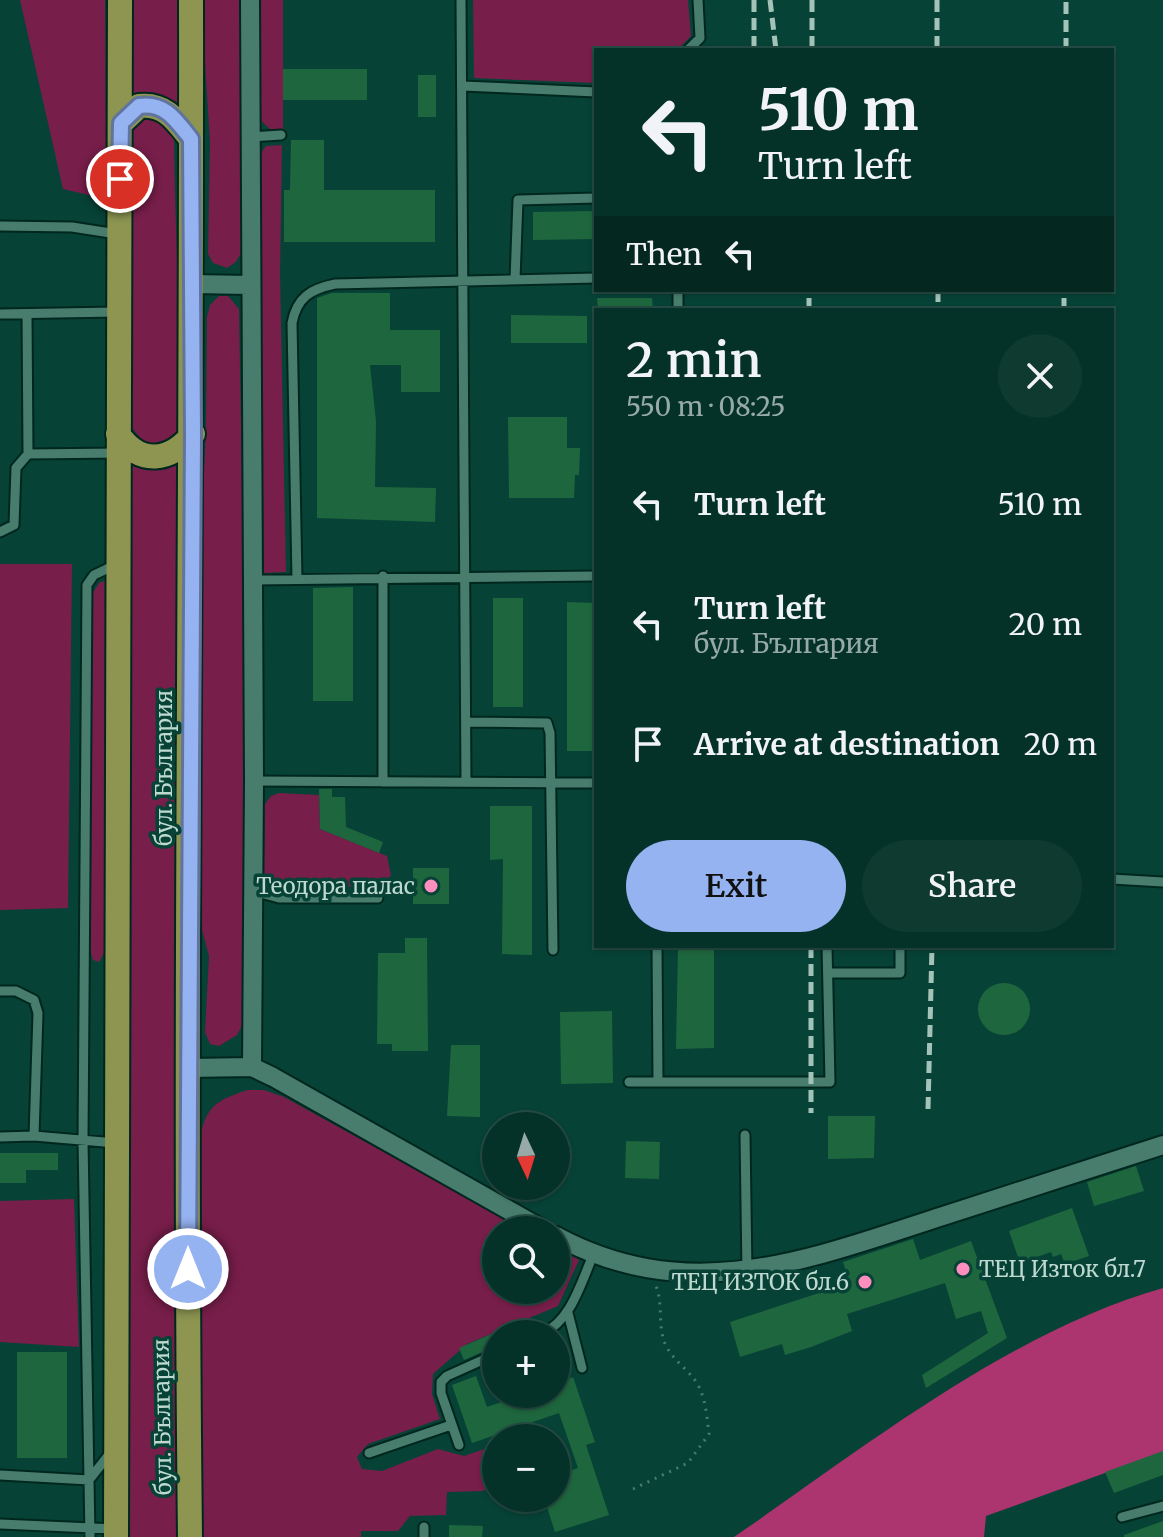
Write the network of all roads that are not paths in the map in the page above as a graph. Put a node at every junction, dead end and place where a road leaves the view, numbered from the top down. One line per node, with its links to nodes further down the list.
1 (120, 0): 9 (highway, бул. България)
2 (191, 0): 12 (highway, бул. България)
3 (250, 0): 11 (street)
4 (461, 0): 7 (lane)
5 (698, 0): 6 (lane)
6 (690, 48)
7 (463, 86): 8 (lane); 18 (lane)
8 (594, 92)
9 (121, 123): 12 (highway); 15 (highway, бул. България)
10 (281, 135): 11 (lane)
11 (251, 137): 20 (street)
12 (191, 139): 19 (highway, бул. България)
13 (594, 198): 17 (lane)
14 (0, 226): 15 (lane)
15 (120, 235): 21 (highway, бул. България)
16 (594, 278): 17 (lane)
17 (515, 279): 18 (lane)
18 (461, 280): 30 (lane); 32 (lane)
19 (192, 284): 20 (street); 24 (highway, бул. България)
20 (250, 285): 33 (street)
21 (119, 312): 23 (lane); 25 (highway, бул. България)
22 (0, 314): 23 (lane)
23 (27, 314): 26 (lane)
24 (193, 434): 25 (highway); 51 (highway, бул. България)
25 (118, 443): 26 (lane); 28 (highway, бул. България)
26 (28, 454): 27 (lane)
27 (0, 532)
28 (120, 565): 57 (lane); 58 (highway, бул. България)
29 (383, 576): 30 (lane); 32 (lane); 36 (lane)
30 (466, 576): 31 (lane); 34 (lane)
31 (594, 576)
32 (297, 579): 33 (lane)
33 (252, 580): 35 (street)
34 (467, 722): 37 (lane); 38 (lane)
35 (254, 781): 36 (lane); 42 (street)
36 (383, 782): 37 (lane)
37 (466, 782): 38 (lane)
38 (551, 782): 39 (lane); 47 (lane)
39 (594, 783)
40 (1114, 879): 41 (lane)
41 (1163, 882)
42 (254, 891): 43 (lane); 50 (street)
43 (378, 898)
44 (657, 948): 53 (lane)
45 (827, 948): 48 (lane)
46 (900, 948): 48 (lane)
47 (553, 950)
48 (828, 973): 53 (lane)
49 (0, 991): 55 (lane)
50 (252, 1067): 51 (street); 60 (street)
51 (188, 1068): 81 (highway, бул. България)
52 (629, 1082): 53 (lane)
53 (658, 1082)
54 (745, 1135): 63 (lane)
55 (34, 1136): 56 (lane); 57 (lane)
56 (0, 1137)
57 (83, 1141): 58 (lane); 66 (lane)
58 (117, 1143): 67 (highway, бул. България)
59 (1163, 1145): 63 (street)
60 (519, 1216)
61 (570, 1242): 62 (street)
62 (594, 1253): 63 (street); 64 (lane)
63 (747, 1272)
64 (568, 1313): 65 (lane); 69 (lane)
65 (561, 1320)
66 (89, 1359): 67 (lane); 75 (lane)
67 (116, 1359): 72 (highway, бул. България)
68 (482, 1360): 70 (lane)
69 (582, 1368)
70 (451, 1425): 71 (lane); 73 (lane)
71 (459, 1445)
72 (116, 1446): 75 (lane); 80 (highway, бул. България)
73 (369, 1453)
74 (0, 1475): 75 (lane)
75 (89, 1480): 79 (lane)
76 (1163, 1506): 77 (lane)
77 (1122, 1517)
78 (0, 1524): 79 (lane)
79 (90, 1533): 80 (lane)
80 (116, 1533)
81 (190, 1537)

